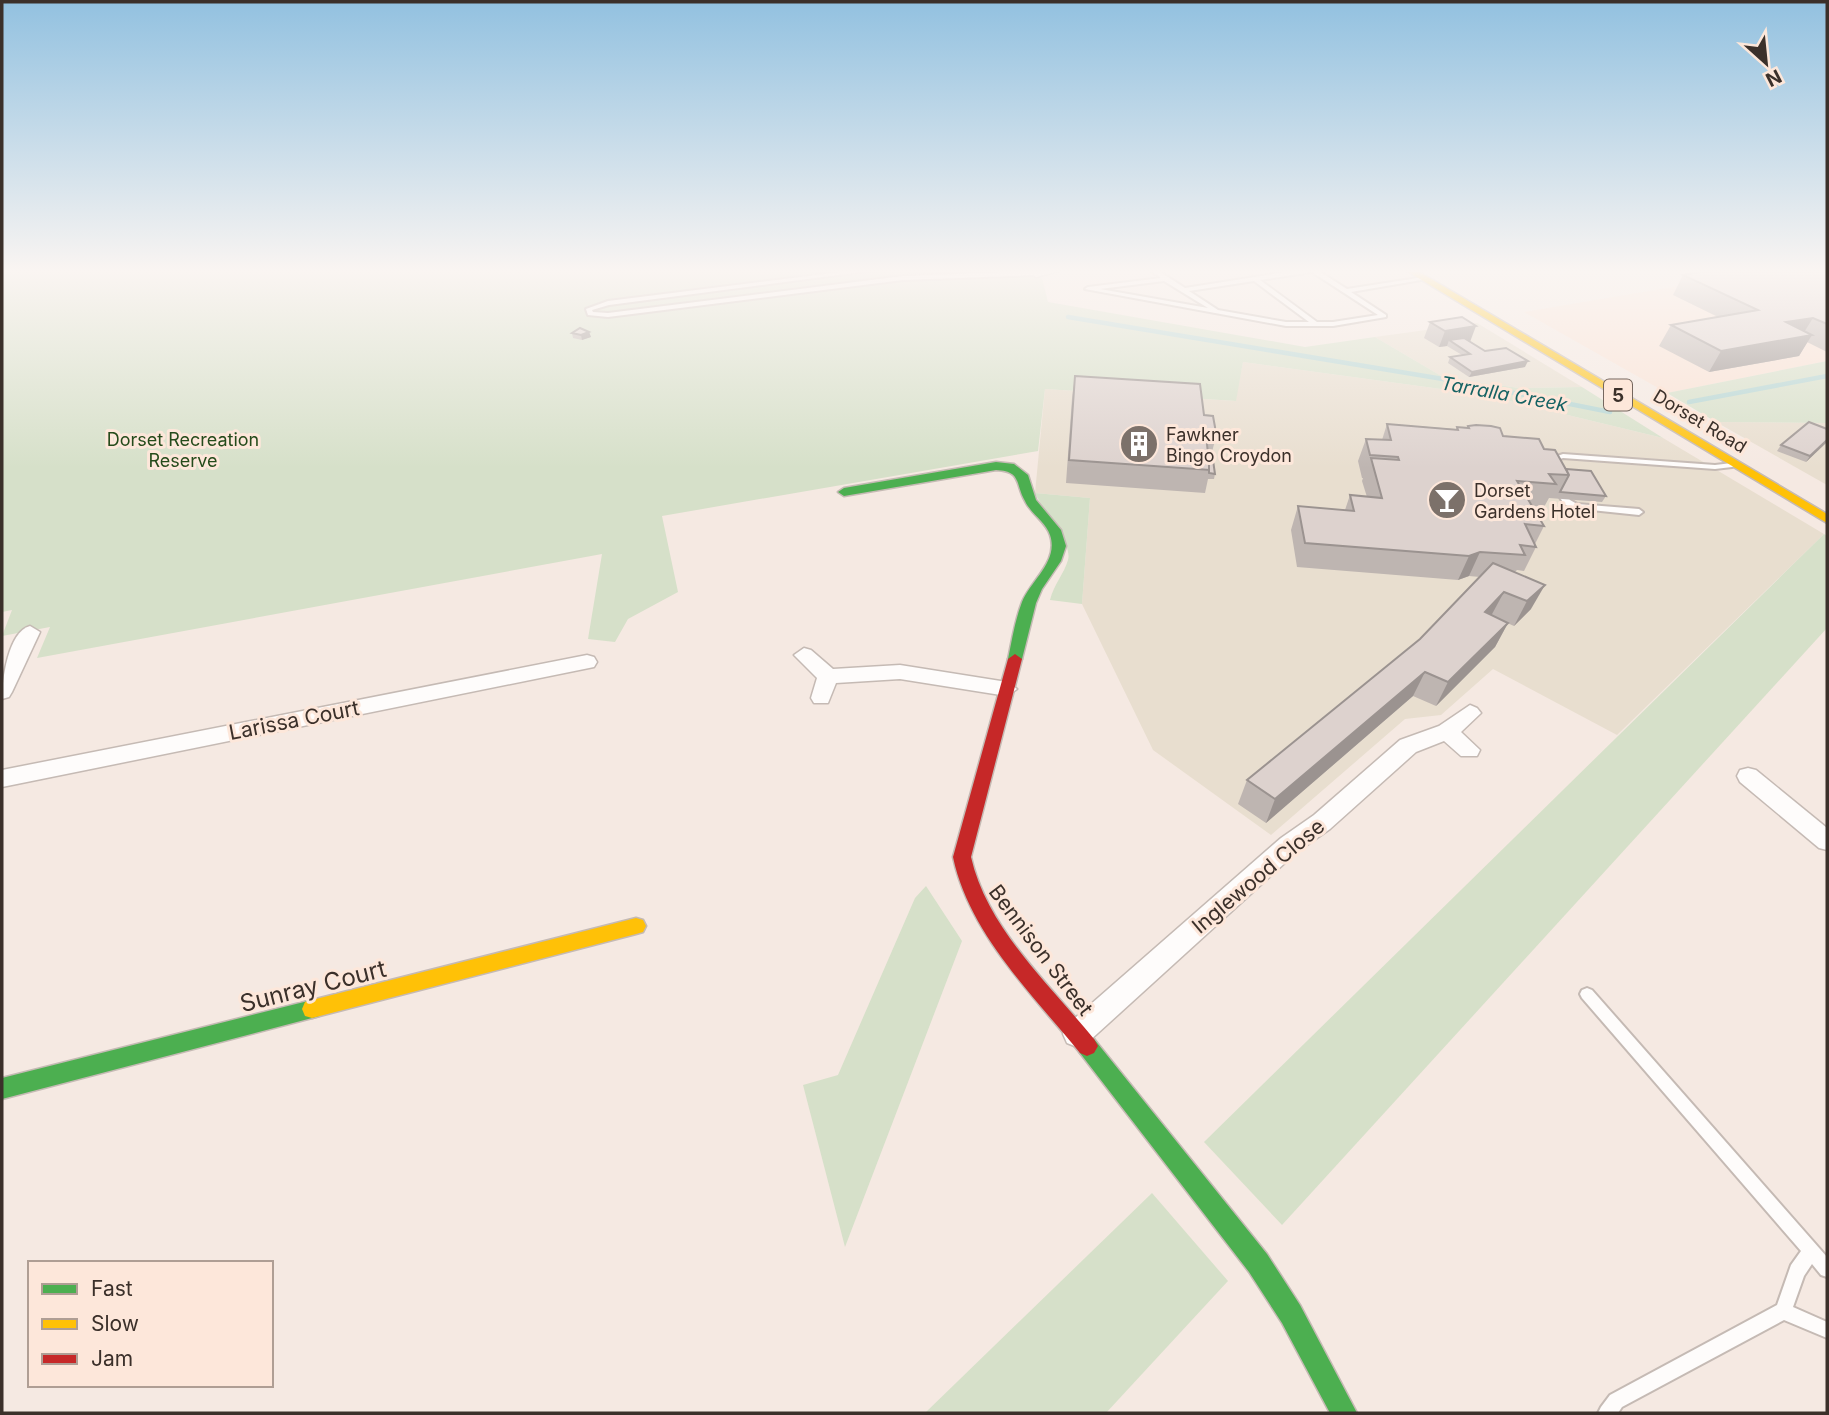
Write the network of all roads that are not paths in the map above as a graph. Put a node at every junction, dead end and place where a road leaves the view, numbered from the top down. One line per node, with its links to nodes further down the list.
1 (1520, 336): 4 (street, Dorset Road / 5)
2 (1546, 336): 3 (street, Dorset Road / 5)
3 (1758, 460): 4 (street); 8 (street, Dorset Road / 5)
4 (1735, 464): 5 (lane); 10 (street, Dorset Road / 5)
5 (1549, 474)
6 (1555, 483): 9 (lane)
7 (844, 492): 15 (street, Bennison Street)
8 (1827, 500)
9 (1639, 512)
10 (1827, 519)
11 (30, 632): 16 (street)
12 (804, 655): 14 (street)
13 (587, 662): 22 (street, Larissa Court)
14 (828, 676): 15 (street); 17 (street)
15 (1007, 689): 26 (street, Bennison Street)
16 (2, 692)
17 (821, 698)
18 (1470, 713): 19 (street, Inglewood Close)
19 (1447, 732): 20 (street); 26 (street, Inglewood Close)
20 (1469, 750)
21 (1748, 776): 23 (street)
22 (2, 779)
23 (1827, 841)
24 (636, 926): 27 (street, Sunray Court)
25 (1587, 995): 28 (lane)
26 (1077, 1034): 32 (street, Bennison Street)
27 (2, 1089)
28 (1810, 1252): 29 (lane); 30 (lane)
29 (1827, 1269)
30 (1783, 1311): 31 (lane); 33 (lane)
31 (1827, 1330)
32 (1344, 1413)
33 (1607, 1413)

